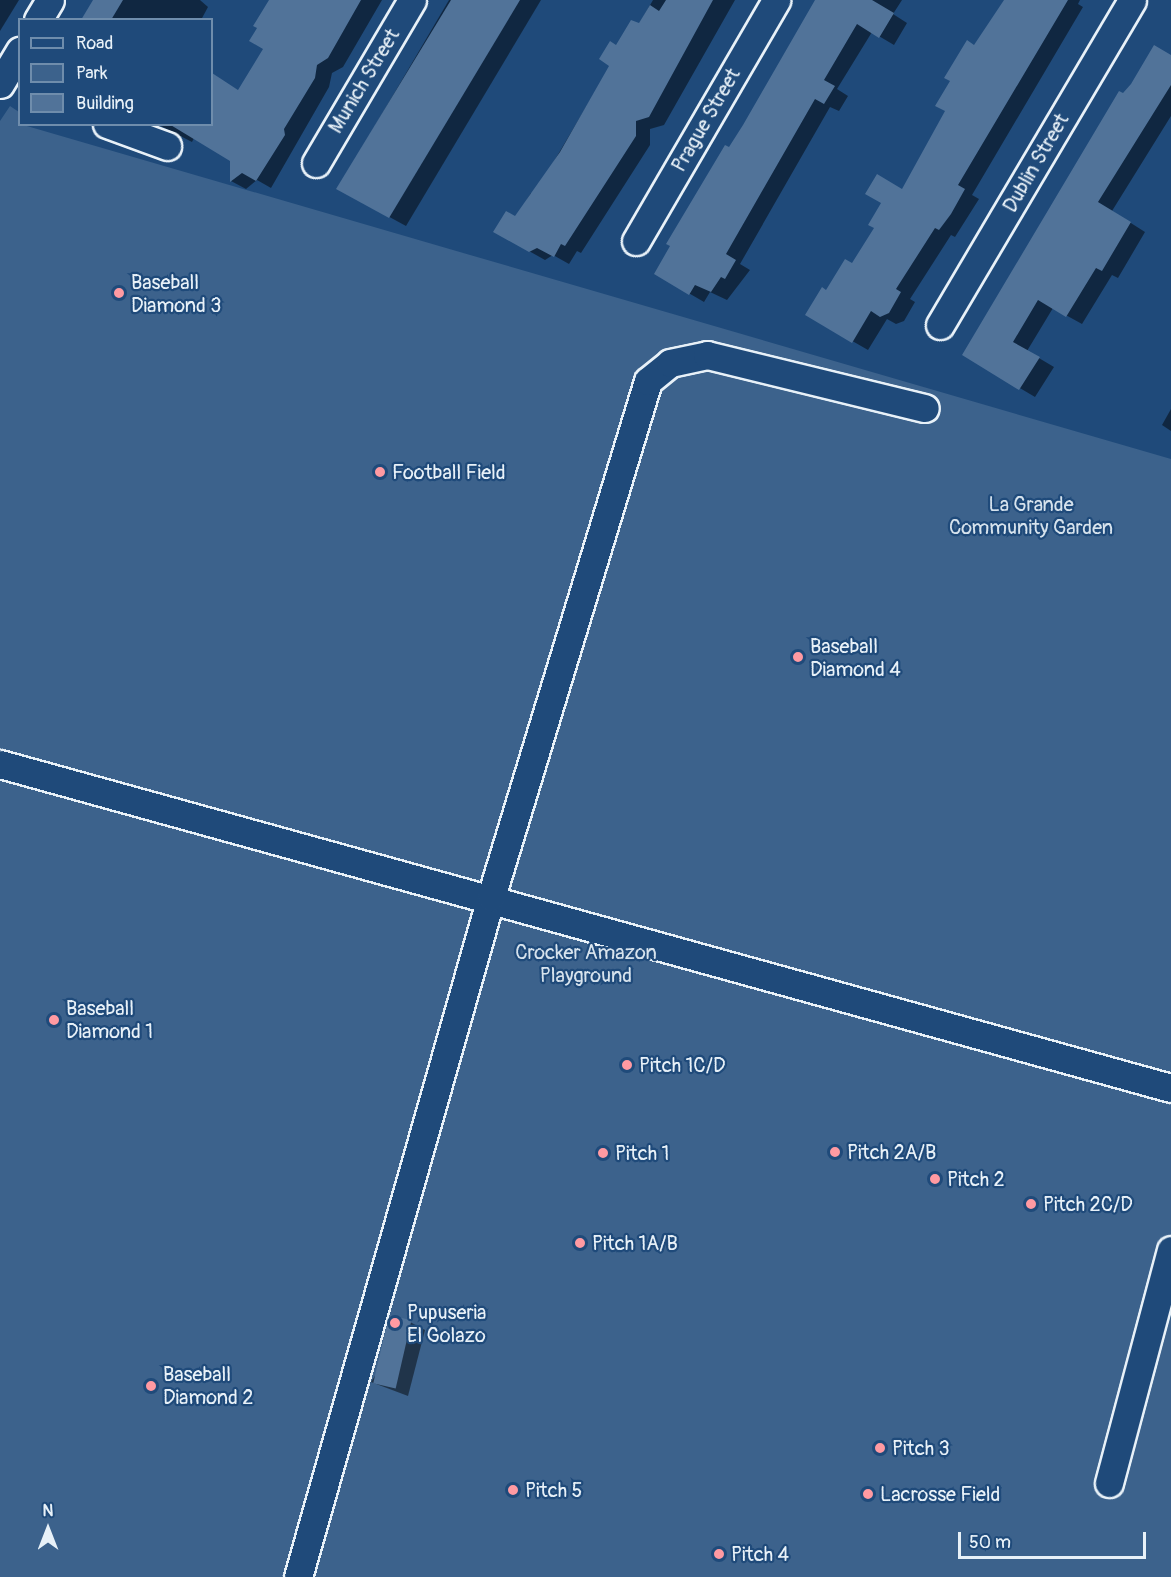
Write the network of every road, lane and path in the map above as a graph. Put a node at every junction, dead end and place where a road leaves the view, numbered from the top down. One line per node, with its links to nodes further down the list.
1 (50, 0): 5 (street)
2 (412, 0): 10 (street, Munich Street)
3 (776, 0): 11 (street, Prague Street)
4 (1132, 0): 12 (street, Dublin Street)
5 (39, 18)
6 (18, 55): 7 (street)
7 (5, 83)
8 (112, 126): 9 (street)
9 (167, 146)
10 (316, 163)
11 (636, 241)
12 (940, 326)
13 (925, 408): 15 (street)
14 (0, 764): 15 (street)
15 (491, 897): 16 (street); 19 (street)
16 (1171, 1088)
17 (1171, 1250): 18 (street)
18 (1109, 1483)
19 (298, 1577)

